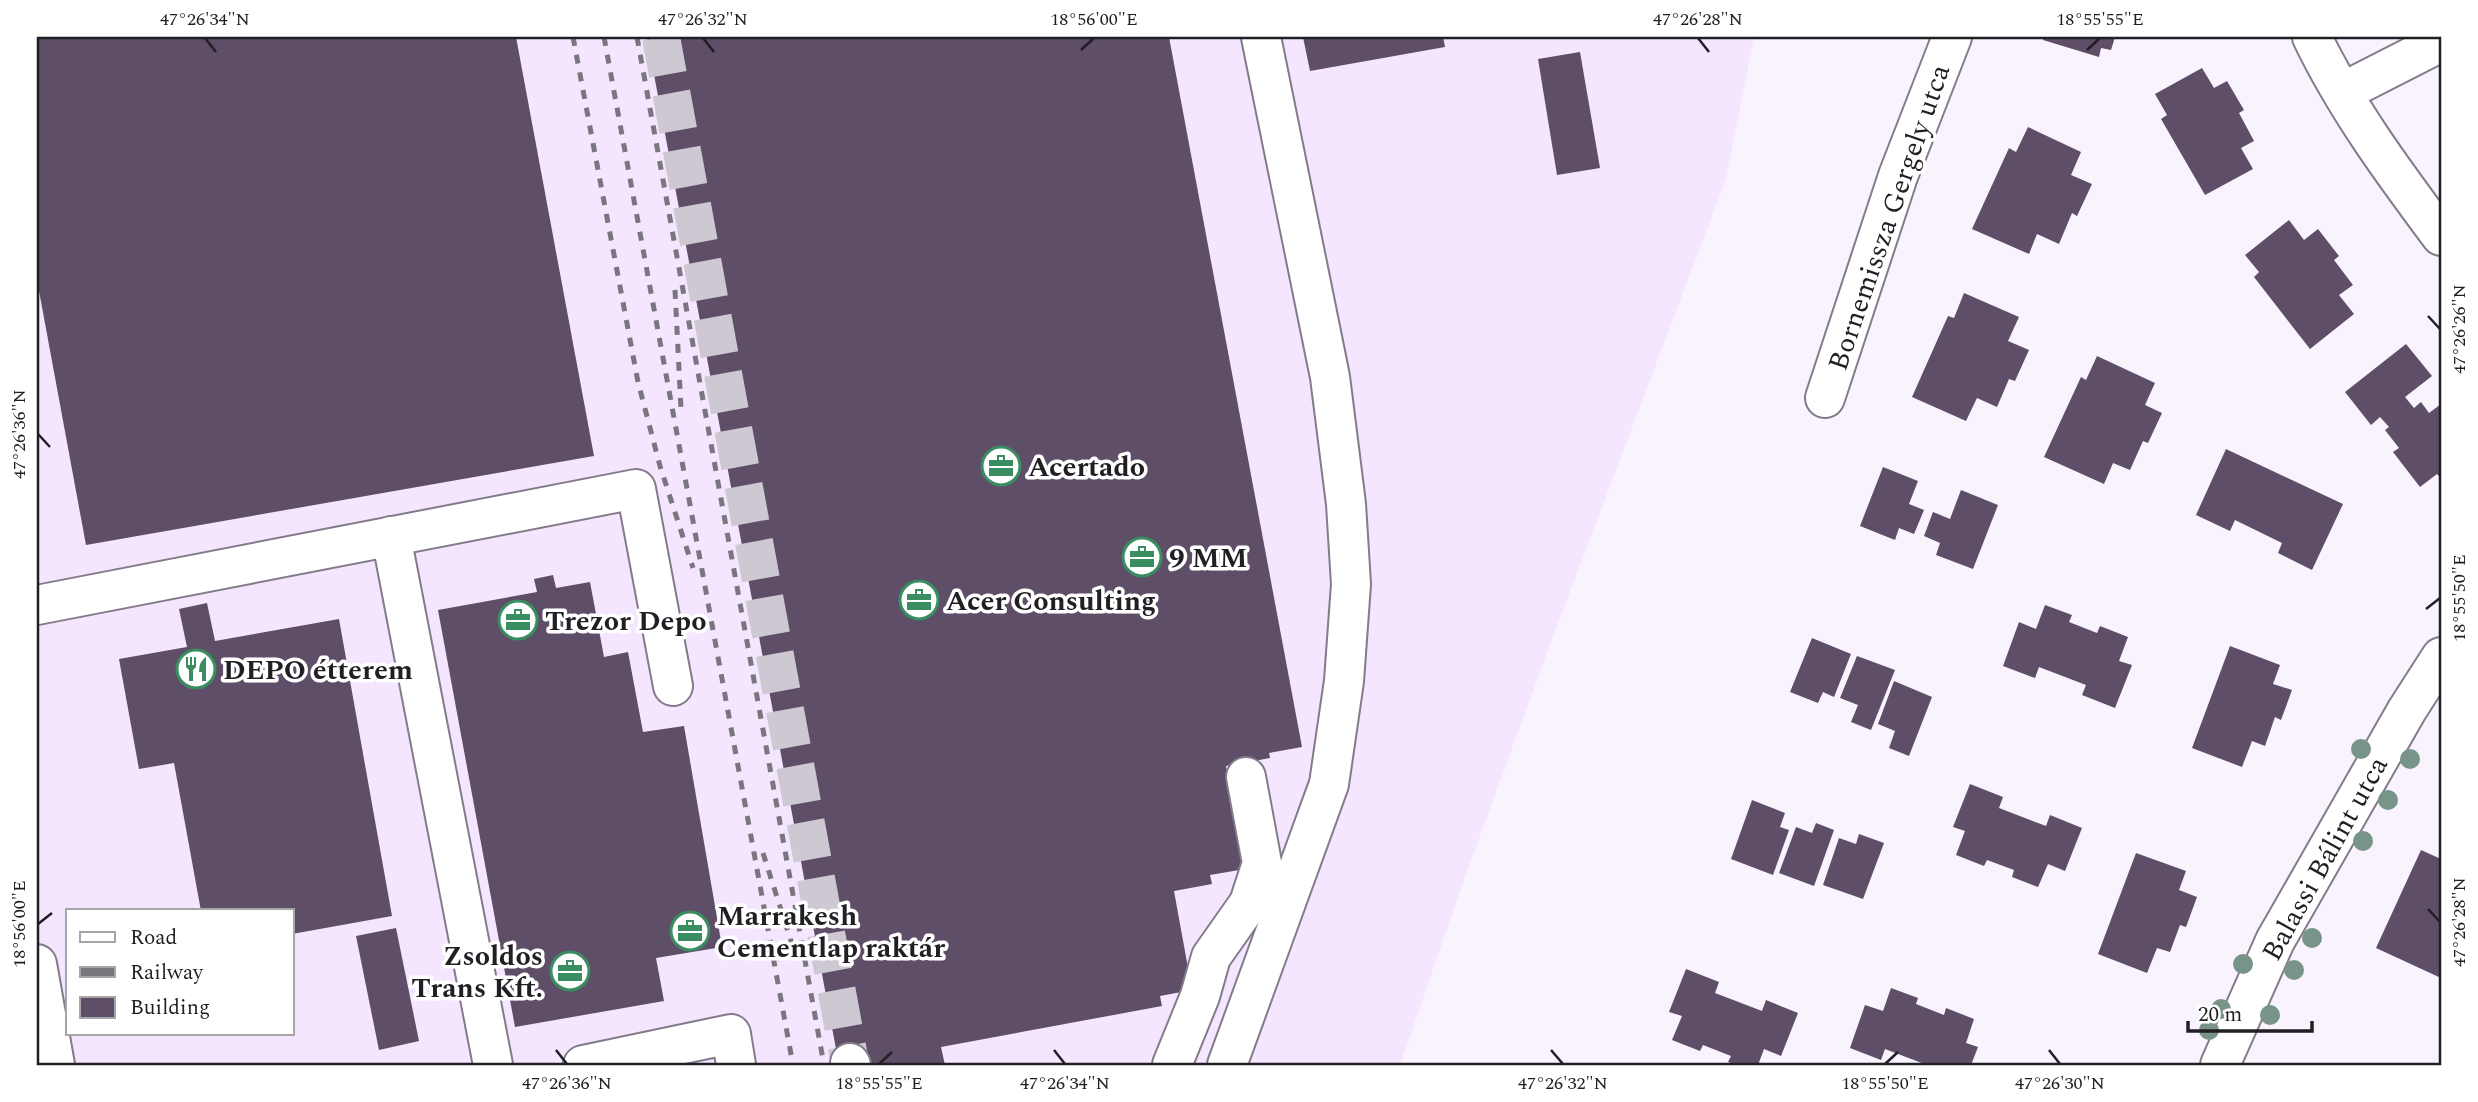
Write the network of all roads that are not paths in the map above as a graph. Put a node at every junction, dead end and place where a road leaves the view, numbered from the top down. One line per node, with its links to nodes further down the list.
1 (1261, 37): 19 (street)
2 (1952, 37): 7 (street, Bornemissza Gergely utca)
3 (2312, 37): 5 (street)
4 (2441, 42): 5 (street)
5 (2343, 92): 6 (street)
6 (2441, 236)
7 (1825, 398)
8 (391, 536): 9 (street); 11 (street); 15 (street)
9 (37, 605)
10 (2441, 657): 20 (street, Balassi Bálint utca)
11 (673, 686)
12 (1246, 777): 18 (street)
13 (37, 964): 14 (street)
14 (55, 1065)
15 (493, 1065)
16 (583, 1065): 17 (street)
17 (736, 1065)
18 (1172, 1065)
19 (1227, 1065)
20 (2220, 1065)

